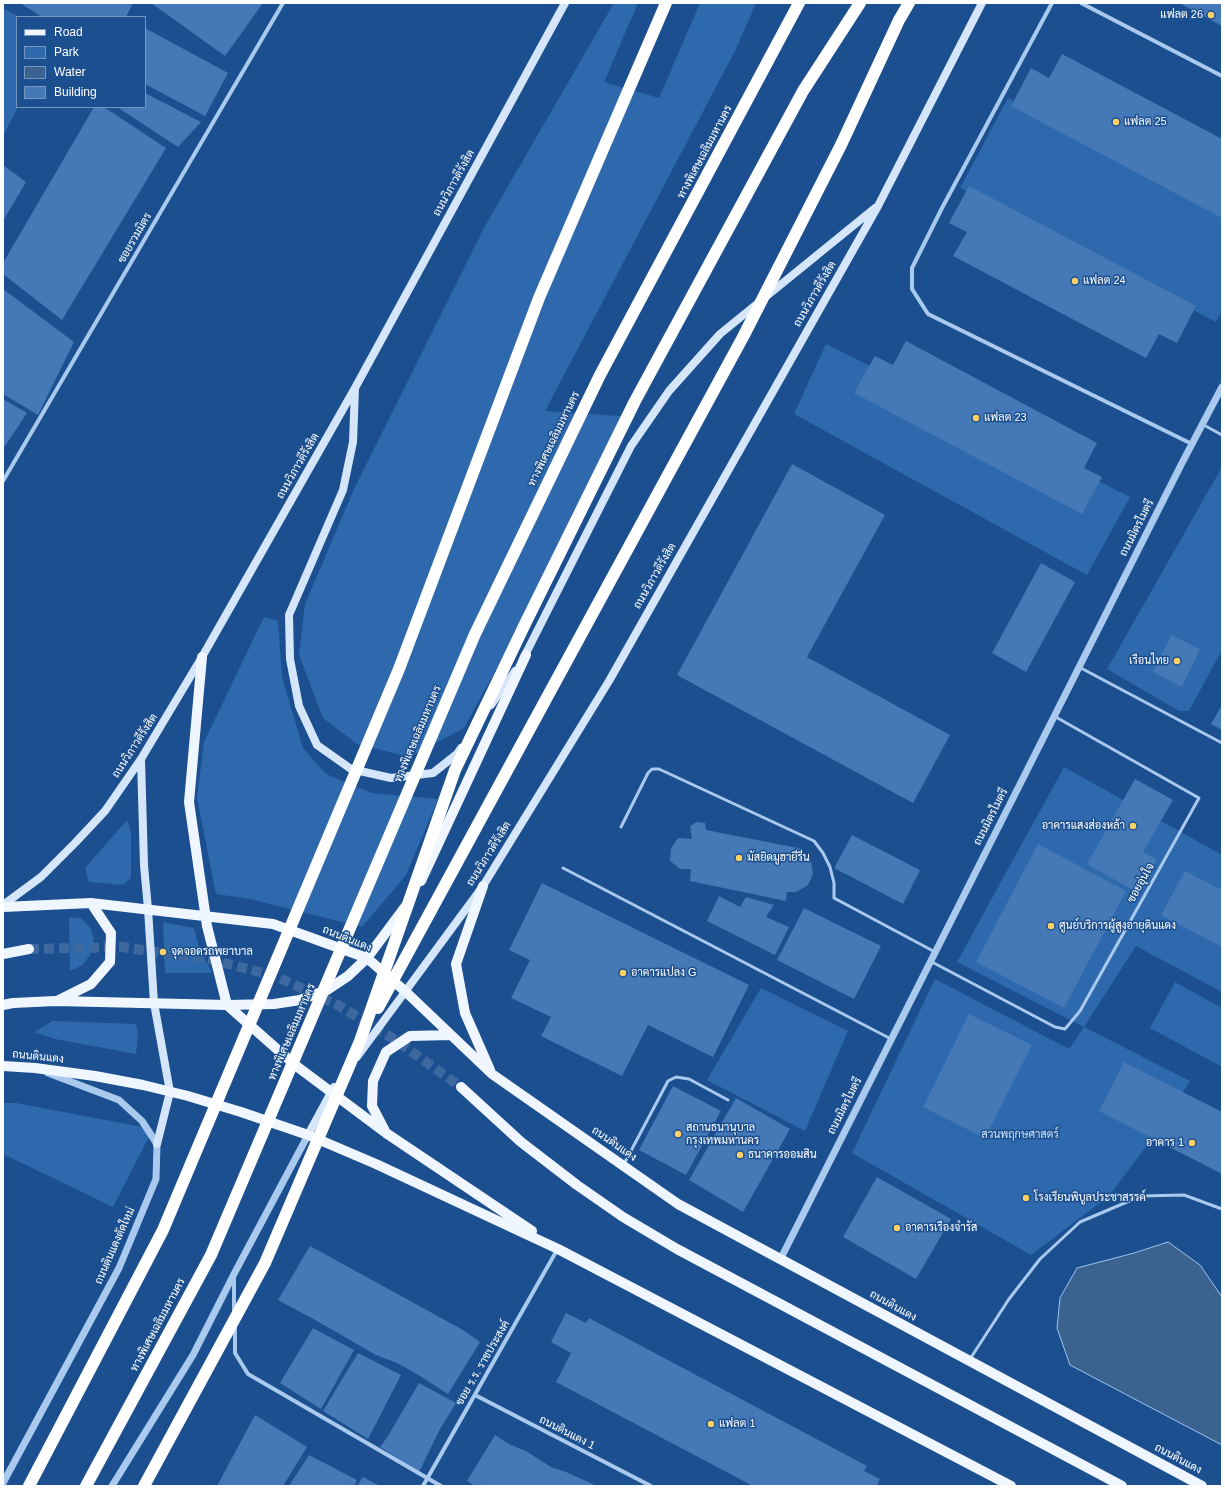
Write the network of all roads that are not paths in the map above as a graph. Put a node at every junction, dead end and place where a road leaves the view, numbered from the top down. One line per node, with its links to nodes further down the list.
1 (283, 3): 17 (street, ซอยรวมมิตร)
2 (565, 3): 13 (main road, ถนนวิภาวดีรังสิต)
3 (666, 3): 63 (highway, bridge)
4 (799, 3): 64 (highway, ทางพิเศษเฉลิมมหานคร, bridge)
5 (860, 3): 43 (highway, bridge)
6 (909, 3): 43 (highway, bridge)
7 (982, 3): 11 (main road, ถนนวิภาวดีรังสิต)
8 (1052, 3): 16 (street)
9 (1081, 3): 10 (street)
10 (1222, 76)
11 (878, 206): 18 (main road); 26 (main road, ถนนวิภาวดีรังสิต)
12 (1222, 387): 14 (street, ถนนมิตรไมตรี)
13 (355, 388): 18 (main road); 19 (main road, ถนนวิภาวดีรังสิต)
14 (1202, 424): 15 (lane); 16 (street, ถนนมิตรไมตรี)
15 (1222, 434)
16 (1192, 444): 20 (street, ถนนมิตรไมตรี)
17 (3, 481)
18 (526, 655): 34 (main road)
19 (202, 657): 23 (main road, ถนนวิภาวดีรังสิต); 30 (main road)
20 (1079, 667): 21 (street, ถนนมิตรไมตรี); 22 (lane)
21 (1054, 716): 32 (street, ถนนมิตรไมตรี); 35 (lane, ซอยอุ่นใจ)
22 (1222, 743)
23 (141, 759): 28 (main road, ถนนวิภาวดีรังสิต); 29 (main road)
24 (621, 826): 32 (lane)
25 (563, 868): 42 (lane)
26 (483, 886): 36 (main road, ถนนวิภาวดีรังสิต); 46 (main road)
27 (91, 903): 28 (main road, ถนนดินแดง); 29 (main road, ถนนดินแดง); 37 (main road)
28 (3, 906)
29 (148, 909): 30 (main road, ถนนดินแดง); 38 (main road)
30 (205, 916): 34 (main road, ถนนดินแดง); 40 (main road)
31 (29, 949): 33 (main road)
32 (935, 952): 35 (street, ถนนมิตรไมตรี)
33 (3, 954)
34 (367, 958): 36 (main road, ถนนดินแดง); 40 (main road)
35 (930, 962): 42 (street, ถนนมิตรไมตรี)
36 (406, 992): 41 (main road, ถนนดินแดง); 49 (main road, ถนนวิภาวดีรังสิต)
37 (56, 1001): 38 (main road); 39 (main road)
38 (154, 1003): 40 (main road); 48 (main road)
39 (3, 1005)
40 (227, 1005): 49 (main road)
41 (450, 1035): 46 (main road, ถนนดินแดง); 51 (main road)
42 (892, 1039): 57 (street, ถนนมิตรไมตรี)
43 (360, 1041): 66 (highway, bridge)
44 (3, 1066): 45 (main road, ถนนดินแดง)
45 (35, 1068): 48 (main road, ถนนดินแดง); 53 (street)
46 (492, 1074): 54 (main road, ถนนดินแดง)
47 (461, 1087): 71 (main road)
48 (170, 1092): 52 (main road, ถนนดินแดง); 53 (main road)
49 (331, 1092): 51 (main road); 52 (main road, ถนนวิภาวดีรังสิต)
50 (728, 1100): 54 (lane)
51 (386, 1133): 56 (main road)
52 (308, 1136): 56 (main road, ถนนดินแดง); 58 (street)
53 (157, 1144): 62 (street, ถนนดินแดงตัดใหม่)
54 (624, 1166): 57 (main road, ถนนดินแดง)
55 (1222, 1209): 59 (lane)
56 (558, 1249): 60 (street, ซอย ร.ร. ราชประสงค์); 70 (main road, ถนนดินแดง)
57 (781, 1258): 59 (main road, ถนนดินแดง)
58 (234, 1274): 61 (street); 65 (street)
59 (969, 1361): 72 (main road, ถนนดินแดง)
60 (475, 1395): 61 (street, ซอย ร.ร. ราชประสงค์); 69 (street, ถนนดินแดง 1)
61 (427, 1479): 67 (street, ซอย ร.ร. ราชประสงค์); 68 (street)
62 (3, 1482)
63 (29, 1486)
64 (86, 1486)
65 (112, 1486)
66 (144, 1486)
67 (423, 1486)
68 (441, 1486)
69 (651, 1486)
70 (1012, 1486)
71 (1122, 1486)
72 (1202, 1486)

